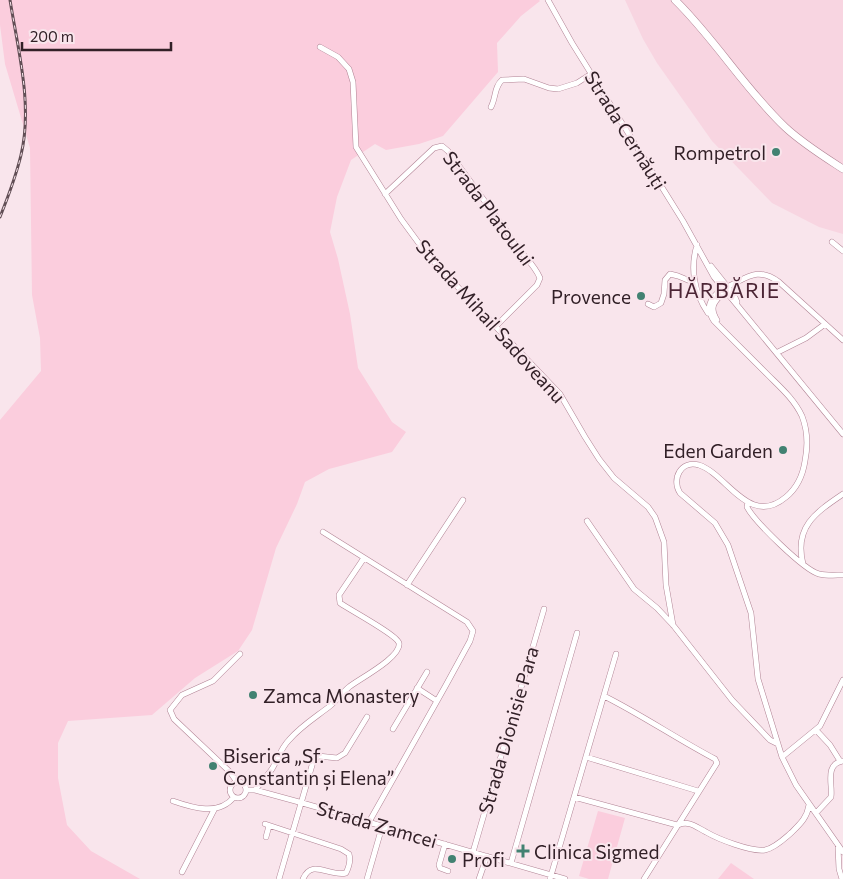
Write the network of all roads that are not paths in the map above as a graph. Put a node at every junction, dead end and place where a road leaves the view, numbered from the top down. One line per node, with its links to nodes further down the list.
1 (548, 0): 4 (street, Strada Cernăuți)
2 (675, 0): 6 (main road)
3 (320, 46): 7 (street, Strada Mihail Sadoveanu)
4 (591, 74): 5 (street); 9 (street, Strada Cernăuți)
5 (491, 107)
6 (843, 169)
7 (385, 194): 16 (street, Strada Mihail Sadoveanu); 16 (street, Strada Platoului)
8 (832, 242): 10 (street)
9 (697, 245): 11 (street); 12 (street, Strada Cernăuți)
10 (843, 252)
11 (695, 283): 13 (street); 14 (street)
12 (725, 289): 14 (street); 15 (street); 17 (street); 19 (street, Strada Cernăuți)
13 (648, 304)
14 (711, 317): 17 (street)
15 (824, 324): 18 (street); 19 (street)
16 (496, 326): 31 (street, Strada Mihail Sadoveanu)
17 (723, 329): 23 (street)
18 (843, 339)
19 (778, 352): 20 (street, Strada Cernăuți)
20 (843, 434)
21 (843, 495): 27 (street)
22 (463, 500): 29 (street)
23 (748, 502): 27 (street); 43 (street)
24 (587, 521): 31 (street, Strada Mihail Sadoveanu)
25 (323, 532): 26 (street)
26 (364, 558): 29 (street); 49 (street)
27 (802, 564): 28 (street)
28 (843, 575)
29 (407, 585): 39 (street)
30 (544, 609): 65 (street, Strada Dionisie Para)
31 (673, 625): 43 (street, Strada Mihail Sadoveanu)
32 (577, 633): 68 (street)
33 (240, 654): 47 (street)
34 (616, 654): 38 (street)
35 (427, 672): 37 (street)
36 (843, 680): 42 (street)
37 (417, 688): 39 (street); 41 (street)
38 (604, 696): 44 (street); 50 (street)
39 (437, 701): 58 (street)
40 (367, 717): 54 (street)
41 (393, 729)
42 (816, 730): 45 (street); 46 (street)
43 (778, 744): 45 (street)
44 (586, 757): 50 (street); 52 (street)
45 (782, 757): 55 (street)
46 (841, 761): 57 (street)
47 (238, 782): 48 (street); 51 (street)
48 (246, 790): 49 (street, Strada Zamcei); 51 (street)
49 (255, 790): 54 (street, Strada Zamcei)
50 (698, 791): 59 (street)
51 (234, 797): 56 (street)
52 (574, 797): 59 (street); 71 (street)
53 (173, 801): 56 (street)
54 (302, 803): 58 (street, Strada Zamcei); 61 (street)
55 (809, 805): 57 (street); 59 (street)
56 (214, 810): 70 (street)
57 (816, 813): 64 (street)
58 (369, 822): 60 (street, Strada Zamcei)
59 (677, 825): 77 (street)
60 (382, 827): 63 (street, Strada Zamcei); 74 (street)
61 (292, 833): 62 (street); 72 (street); 73 (street)
62 (266, 837)
63 (445, 844): 65 (street, Strada Zamcei); 69 (street)
64 (838, 846): 66 (street); 78 (street)
65 (473, 852): 67 (street, Strada Zamcei)
66 (843, 852)
67 (487, 856): 68 (street, Strada Zamcei); 75 (street)
68 (511, 863): 71 (street, Strada Zamcei)
69 (448, 871)
70 (182, 872)
71 (550, 877): 76 (street, Strada Zamcei)
72 (279, 879)
73 (303, 879)
74 (367, 879)
75 (479, 879)
76 (565, 879)
77 (644, 879)
78 (842, 879)

